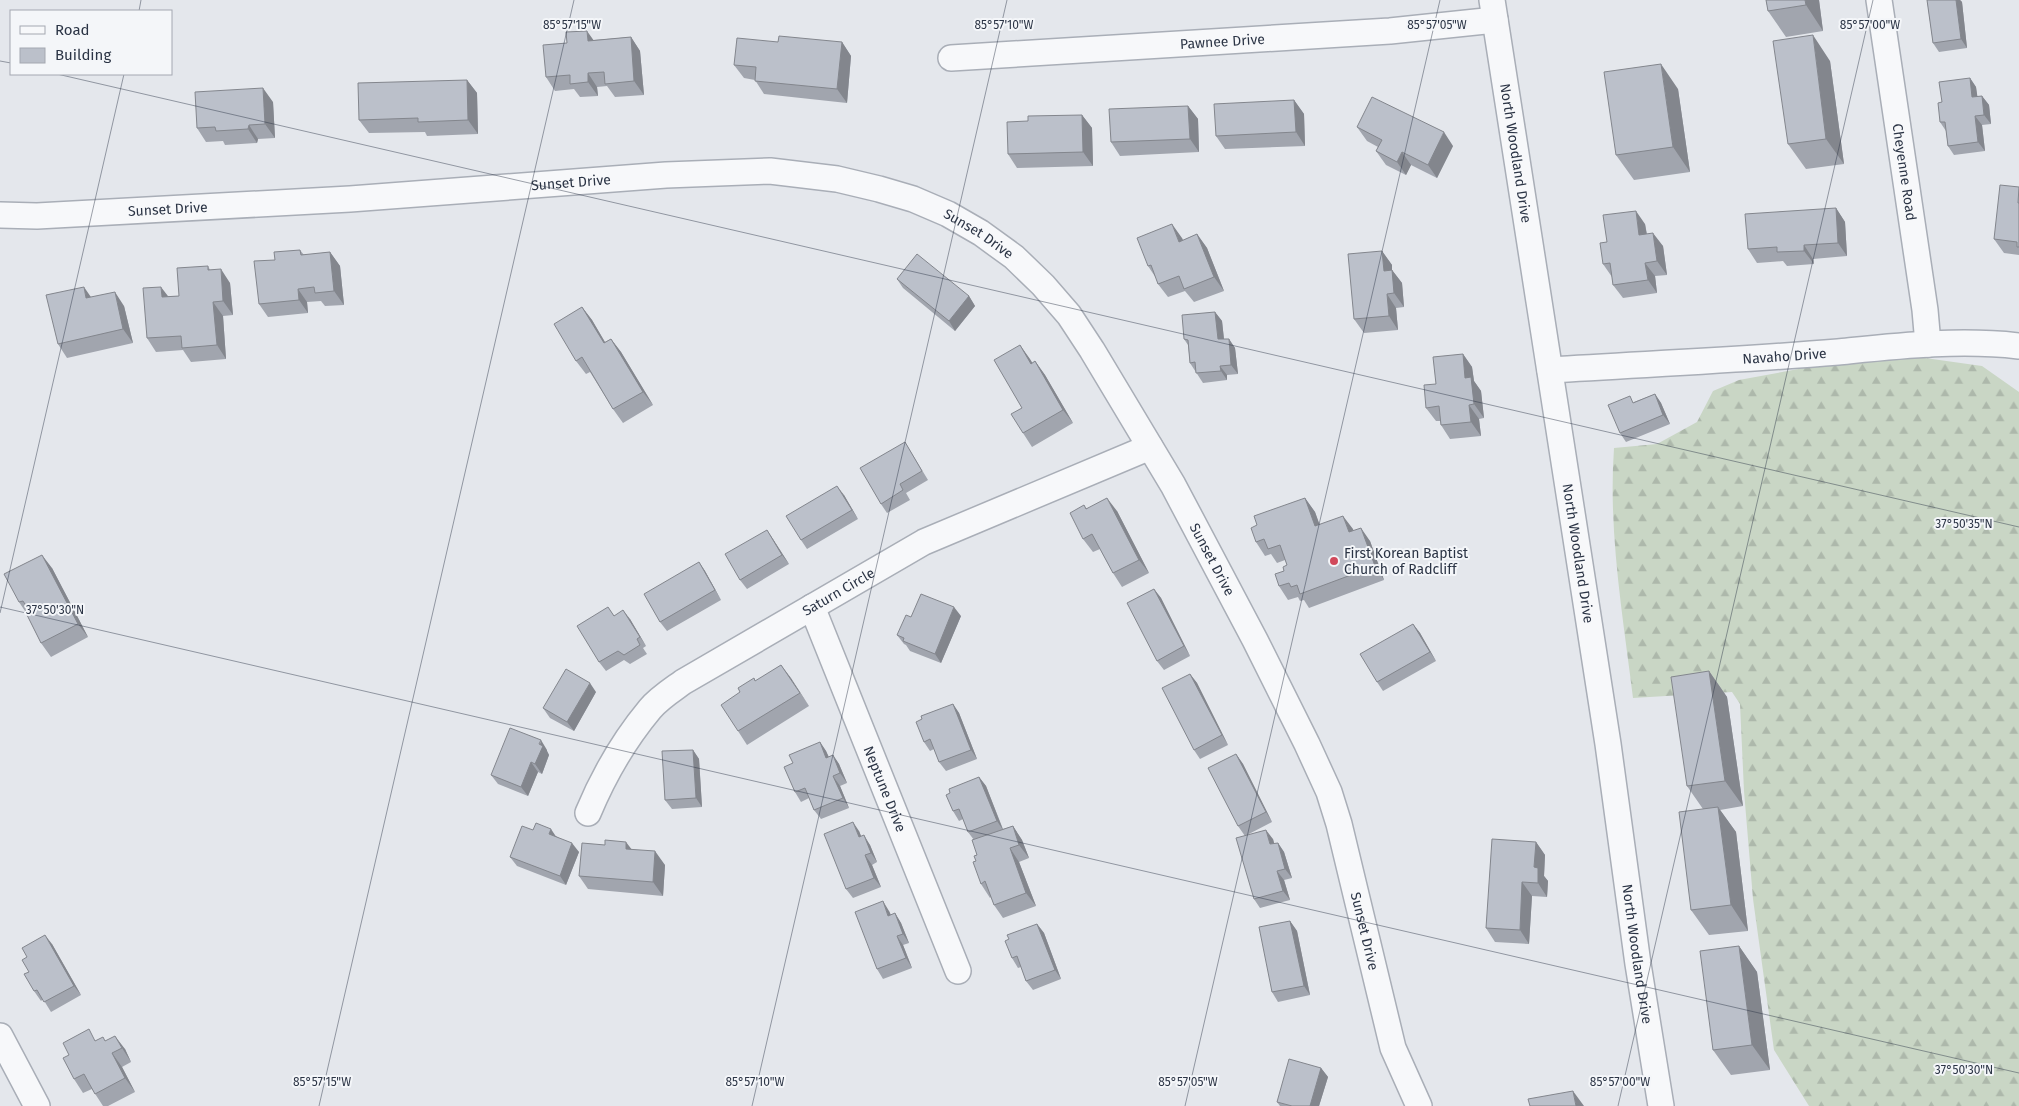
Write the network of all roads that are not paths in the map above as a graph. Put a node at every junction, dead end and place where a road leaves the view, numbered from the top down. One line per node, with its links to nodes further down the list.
1 (1879, 0): 5 (street, Cheyenne Road)
2 (1493, 10): 3 (street, Pawnee Drive); 7 (street, North Woodland Drive)
3 (951, 58)
4 (0, 215): 8 (street, Sunset Drive)
5 (1928, 344): 6 (street, Navaho Drive); 7 (street, Navaho Drive)
6 (2019, 346)
7 (1550, 370): 15 (street, North Woodland Drive)
8 (1150, 447): 9 (street, Saturn Circle); 14 (street, Sunset Drive)
9 (812, 607): 10 (street, Saturn Circle); 11 (street, Neptune Drive)
10 (588, 813)
11 (958, 972)
12 (0, 1036): 13 (street)
13 (37, 1106)
14 (1419, 1106)
15 (1661, 1106)

